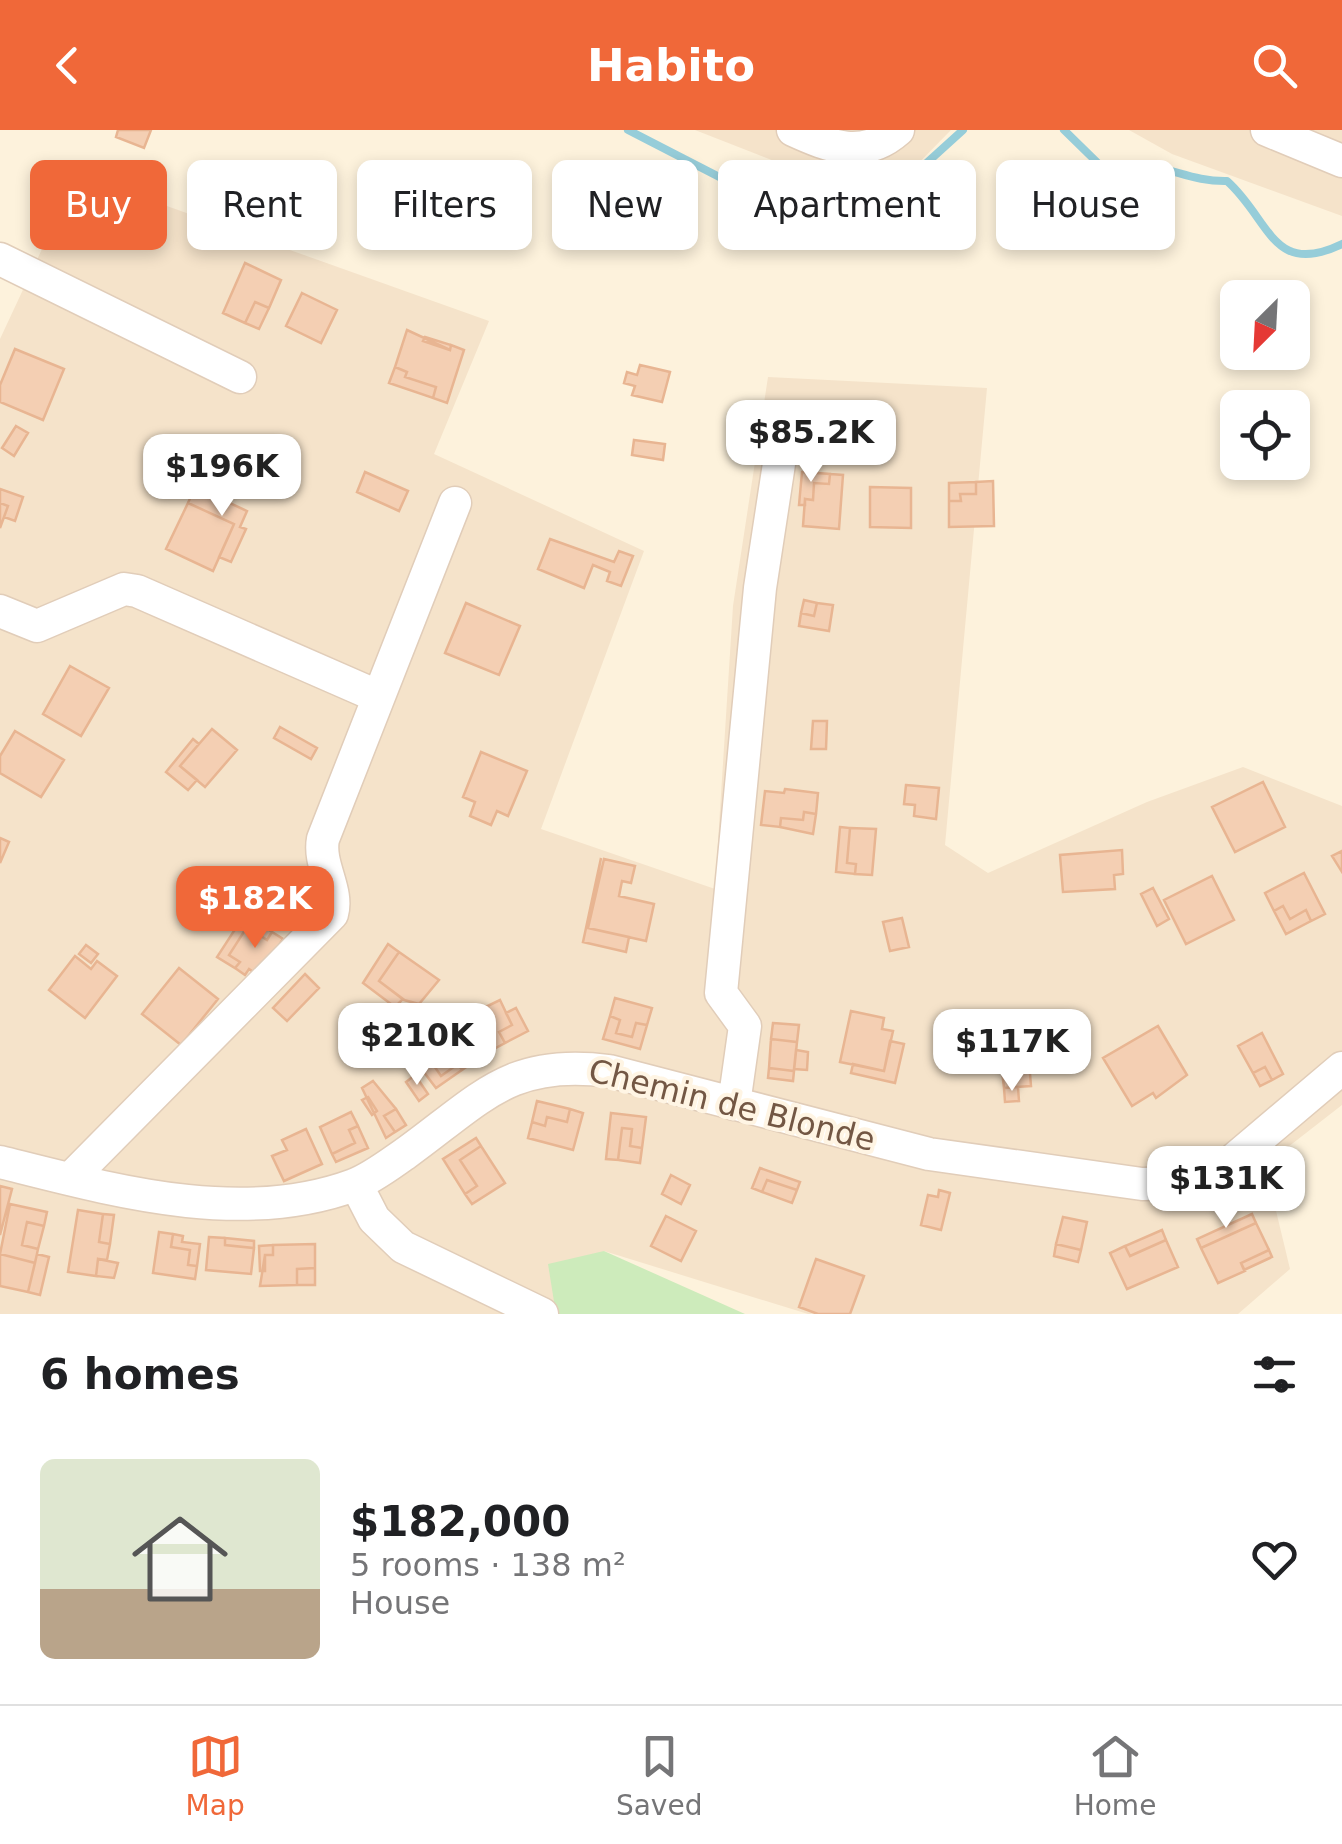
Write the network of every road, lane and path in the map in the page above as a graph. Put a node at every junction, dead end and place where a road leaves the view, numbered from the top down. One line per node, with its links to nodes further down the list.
1 (793, 130): 2 (street)
2 (898, 130)
3 (1268, 130): 4 (street)
4 (1342, 161)
5 (0, 259): 6 (street)
6 (240, 377)
7 (786, 418): 12 (street)
8 (455, 503): 10 (street)
9 (0, 611): 10 (street)
10 (377, 696): 14 (street)
11 (1342, 1068): 12 (street, Chemin de Blonde)
12 (734, 1104): 15 (street, Chemin de Blonde)
13 (0, 1162): 14 (street, Chemin de Blonde)
14 (70, 1179): 15 (street, Chemin de Blonde)
15 (356, 1184): 16 (street)
16 (542, 1314)

